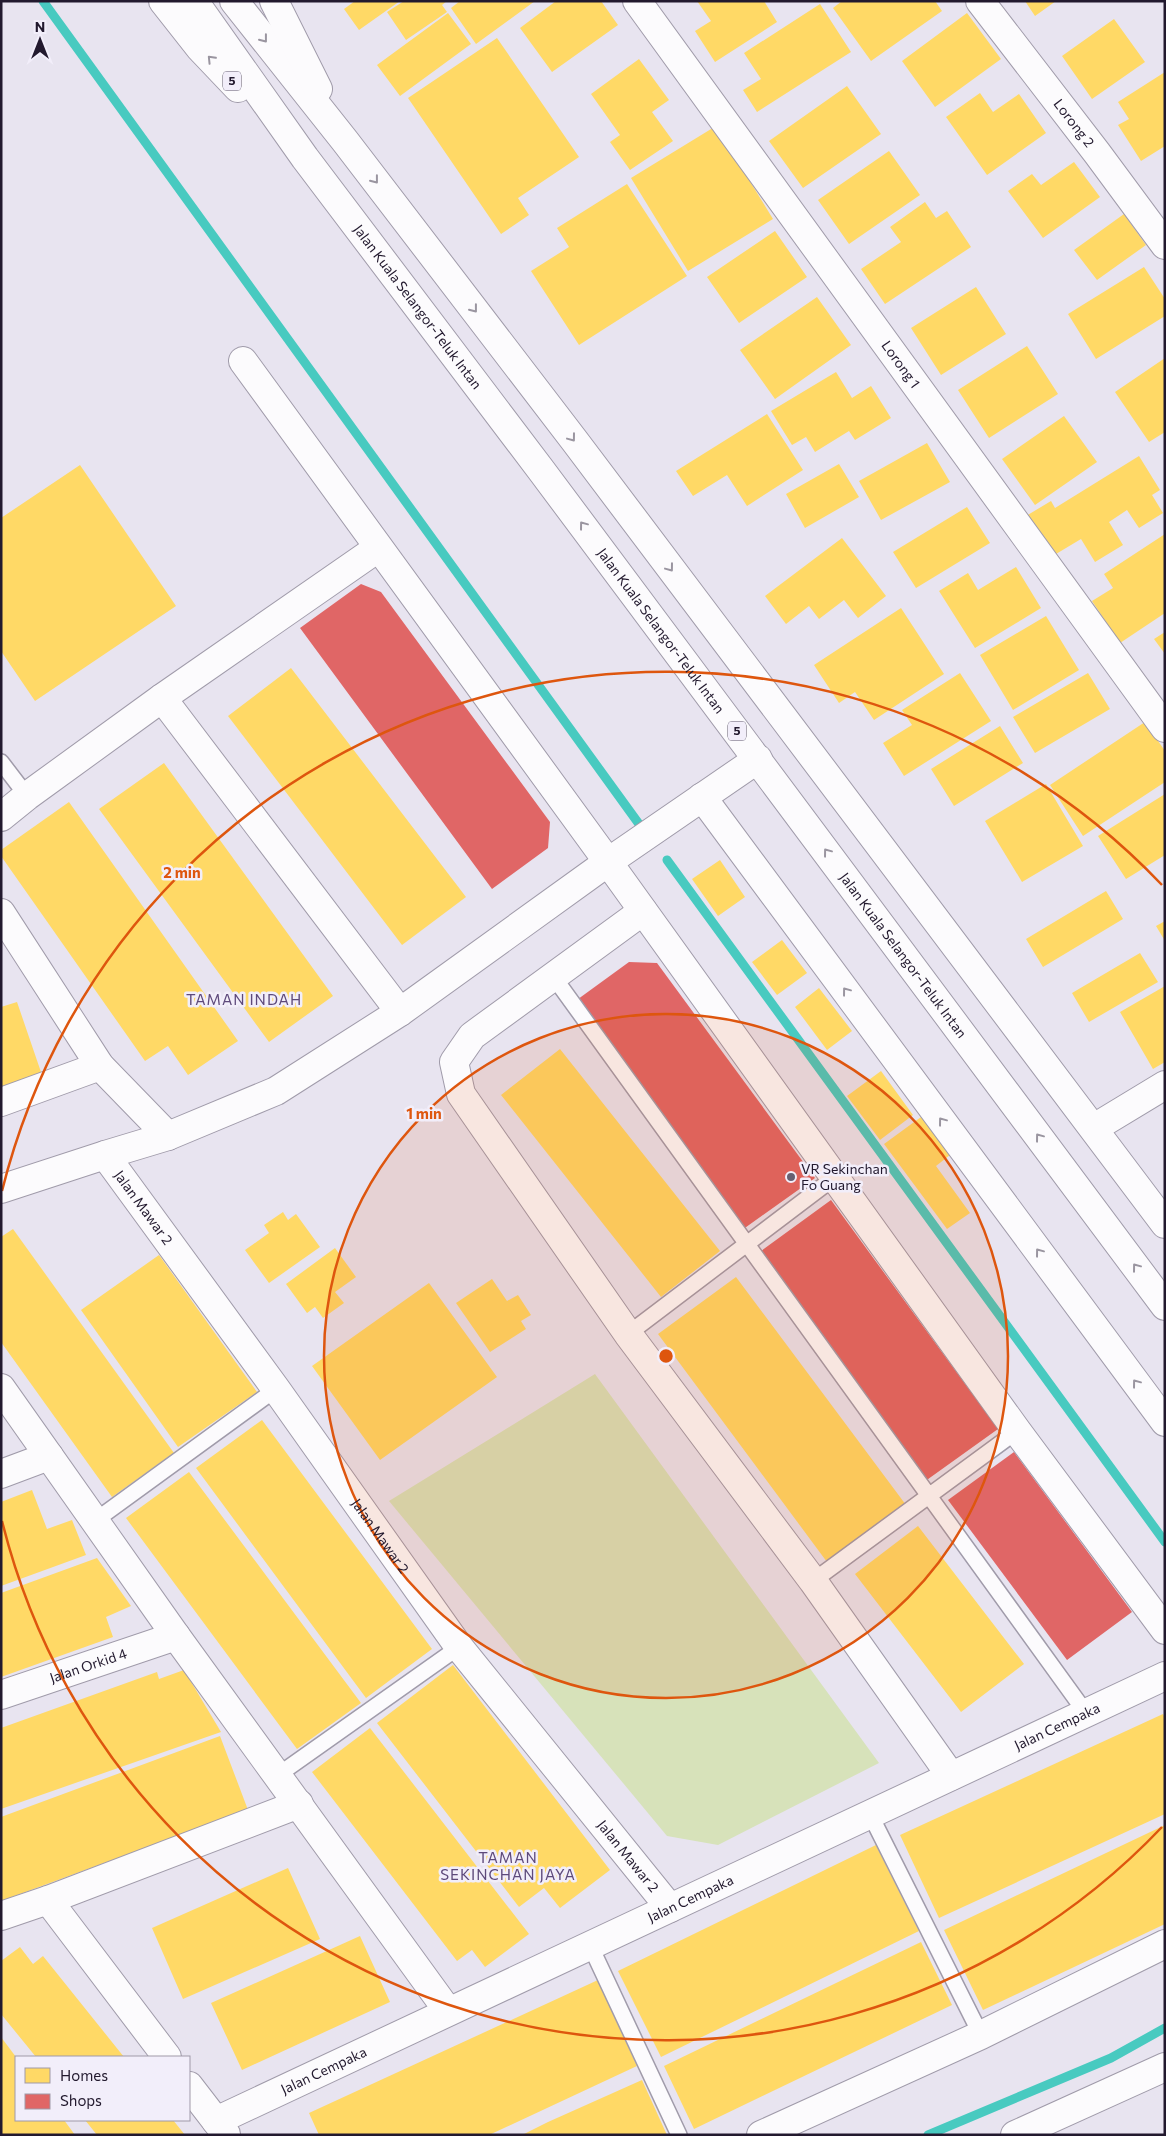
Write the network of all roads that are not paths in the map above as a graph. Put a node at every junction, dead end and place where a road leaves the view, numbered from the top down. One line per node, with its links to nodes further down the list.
1 (163, 1): 8 (main road, 5, one-way to 1)
2 (194, 1): 8 (main road, Jalan Kuala Selangor-Teluk Intan / 5)
3 (234, 1): 7 (main road, one-way to 7)
4 (274, 1): 7 (main road)
5 (637, 1): 13 (main road, Lorong 1)
6 (980, 1): 9 (main road, Lorong 2)
7 (345, 142): 27 (main road, one-way to 27)
8 (305, 158): 14 (main road, Jalan Kuala Selangor-Teluk Intan / 5, one-way to 8)
9 (1165, 245)
10 (243, 361): 11 (main road)
11 (378, 548): 12 (main road); 19 (main road)
12 (162, 698): 16 (main road); 23 (main road)
13 (1165, 728)
14 (758, 759): 17 (main road); 34 (main road, Jalan Kuala Selangor-Teluk Intan / 5, one-way to 14)
15 (1, 762): 16 (lane)
16 (27, 796): 18 (main road)
17 (702, 797): 19 (main road); 38 (main road, one-way to 17)
18 (1, 818)
19 (608, 862): 20 (main road); 23 (main road)
20 (643, 910): 22 (main road); 30 (main road)
21 (1, 913): 24 (main road)
22 (553, 976): 33 (lane); 35 (main road)
23 (400, 1012): 28 (main road)
24 (100, 1066): 26 (main road); 28 (main road)
25 (1165, 1086): 27 (main road)
26 (1, 1102)
27 (1094, 1128): 32 (main road)
28 (168, 1136): 29 (main road)
29 (104, 1155): 31 (main road); 37 (main road, Jalan Mawar 2)
30 (835, 1177): 33 (lane); 39 (main road)
31 (1, 1189)
32 (1165, 1224)
33 (747, 1244): 35 (lane); 42 (lane)
34 (1165, 1306)
35 (628, 1334): 44 (main road)
36 (1, 1388): 40 (main road)
37 (276, 1389): 43 (lane); 47 (main road, Jalan Mawar 2)
38 (1165, 1422)
39 (1017, 1431): 42 (lane); 45 (main road)
40 (49, 1456): 41 (main road); 43 (main road)
41 (1, 1474)
42 (930, 1496): 44 (lane); 50 (lane)
43 (96, 1520): 46 (main road)
44 (813, 1581): 52 (main road)
45 (1165, 1630)
46 (176, 1636): 49 (main road, Jalan Orkid 4); 51 (main road)
47 (459, 1647): 51 (lane); 56 (main road, Jalan Mawar 2)
48 (1165, 1676): 50 (main road, Jalan Cempaka)
49 (1, 1695)
50 (1086, 1713): 52 (main road, Jalan Cempaka)
51 (278, 1775): 53 (main road)
52 (951, 1776): 54 (main road, Jalan Cempaka)
53 (299, 1804): 55 (main road); 60 (main road)
54 (870, 1814): 56 (main road, Jalan Cempaka); 61 (lane)
55 (48, 1900): 57 (main road); 62 (main road)
56 (670, 1908): 59 (main road, Jalan Cempaka)
57 (1, 1916)
58 (1165, 1944): 61 (main road)
59 (590, 1945): 60 (main road, Jalan Cempaka); 66 (lane)
60 (448, 2011): 65 (main road, Jalan Cempaka)
61 (981, 2034): 67 (main road)
62 (166, 2056)
63 (1165, 2067): 68 (main road)
64 (190, 2087): 65 (main road)
65 (221, 2128)
66 (679, 2135)
67 (761, 2135)
68 (1015, 2135)

